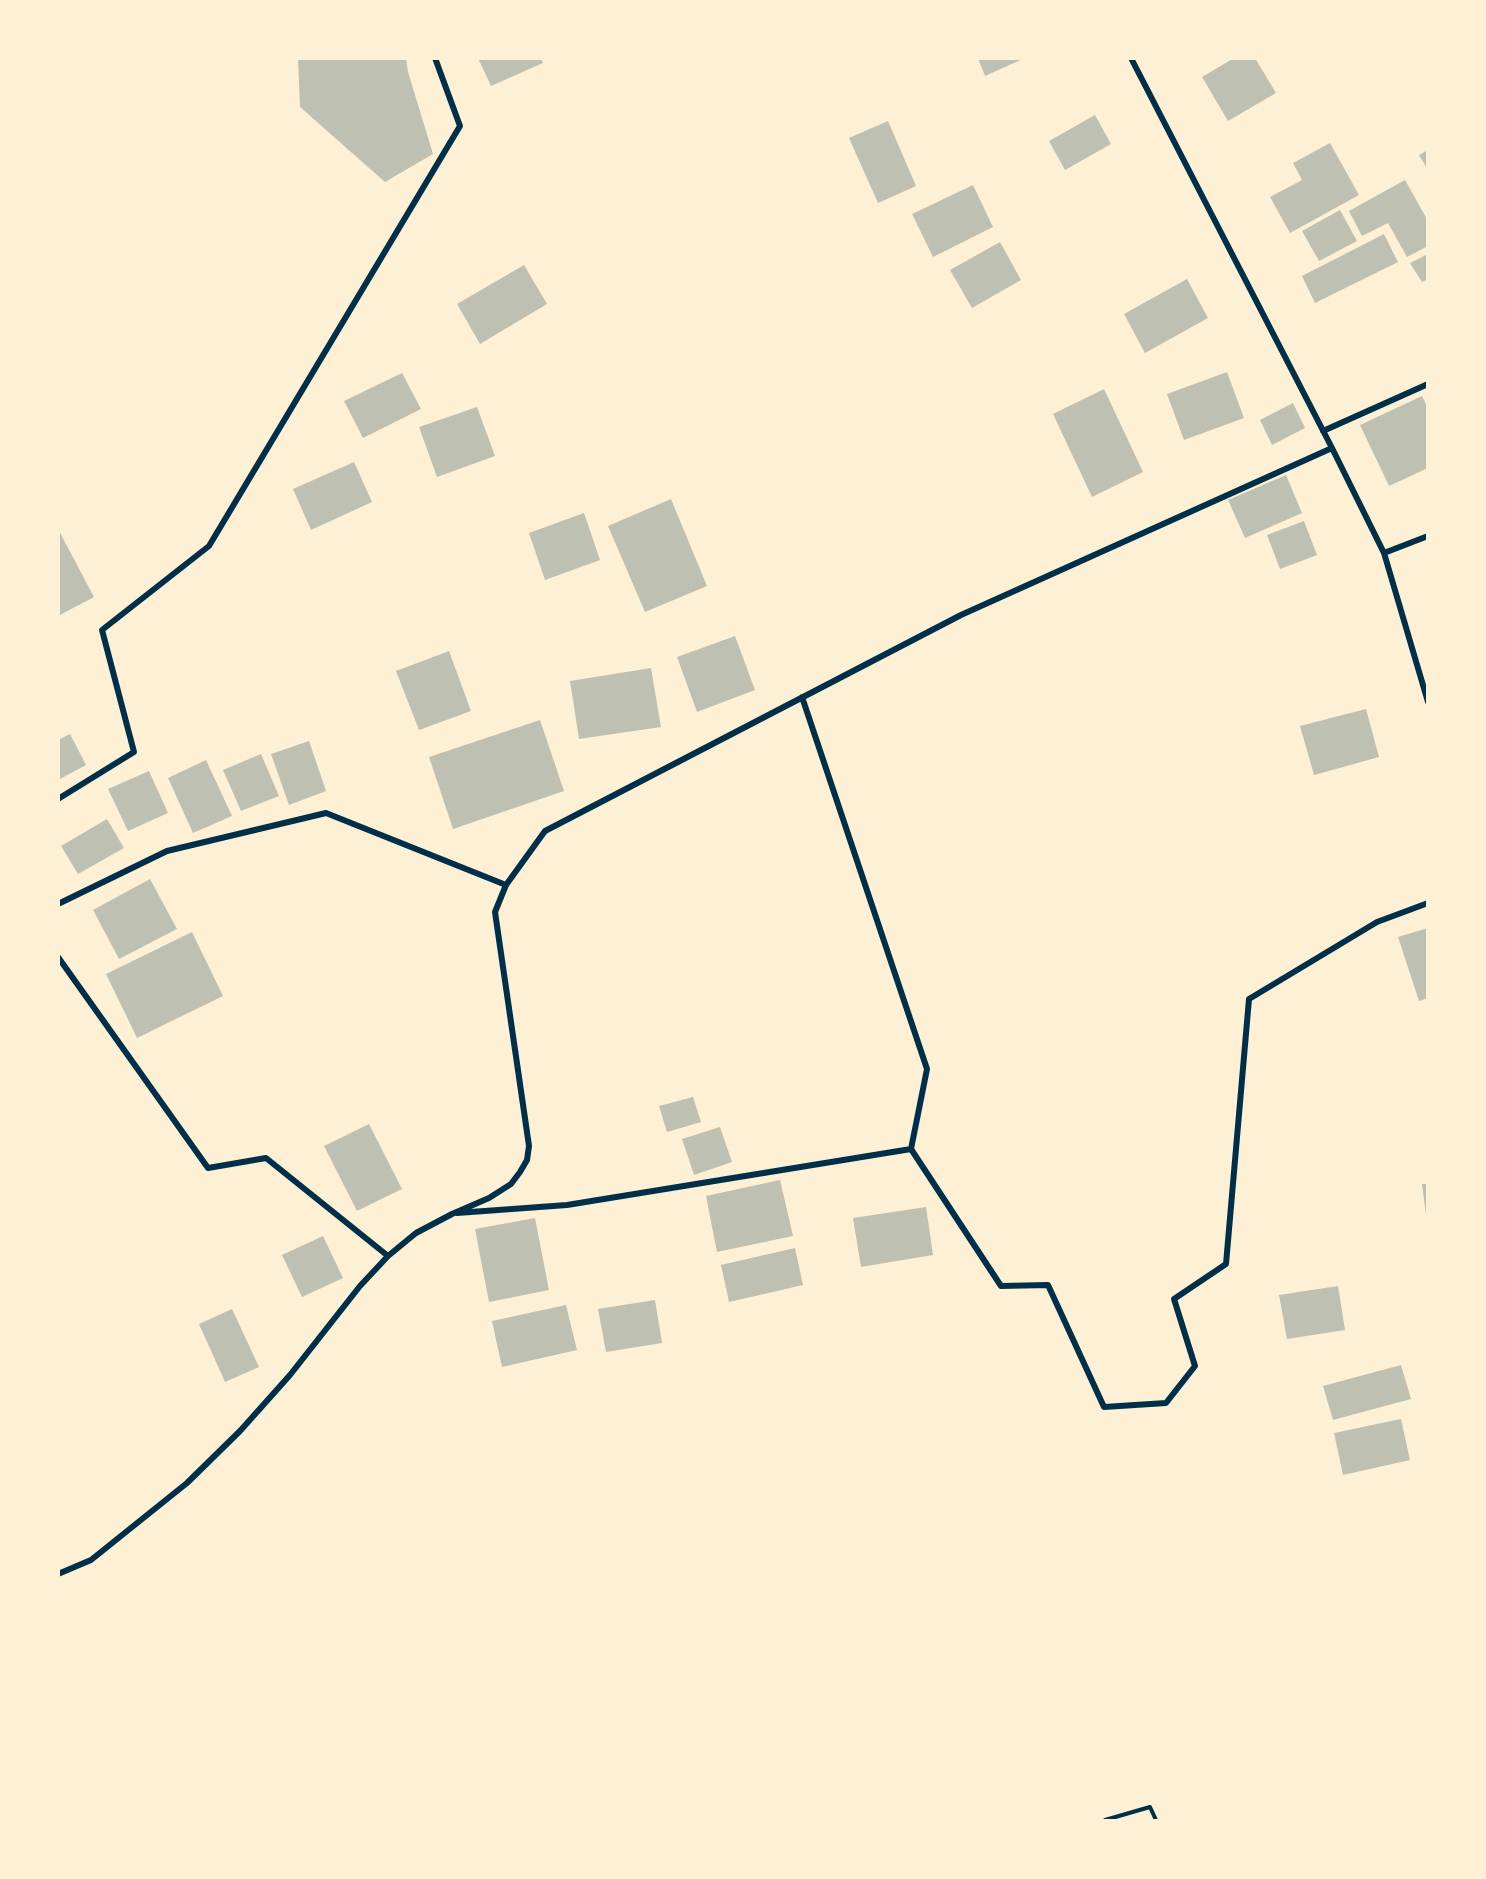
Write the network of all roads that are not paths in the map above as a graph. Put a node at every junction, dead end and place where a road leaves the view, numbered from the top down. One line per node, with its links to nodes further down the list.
1 (435, 58): 10 (street)
2 (1131, 58): 4 (street)
3 (1428, 384): 4 (street)
4 (1323, 431): 5 (street)
5 (1332, 448): 7 (street); 8 (street)
6 (1428, 536): 7 (street)
7 (1384, 553): 9 (street)
8 (802, 698): 11 (street); 15 (street)
9 (1428, 702)
10 (58, 799)
11 (506, 885): 12 (street); 16 (street)
12 (58, 903)
13 (1428, 903): 15 (street)
14 (58, 957): 17 (street)
15 (911, 1149): 16 (street)
16 (452, 1214): 17 (street)
17 (388, 1256): 18 (street)
18 (58, 1574)

